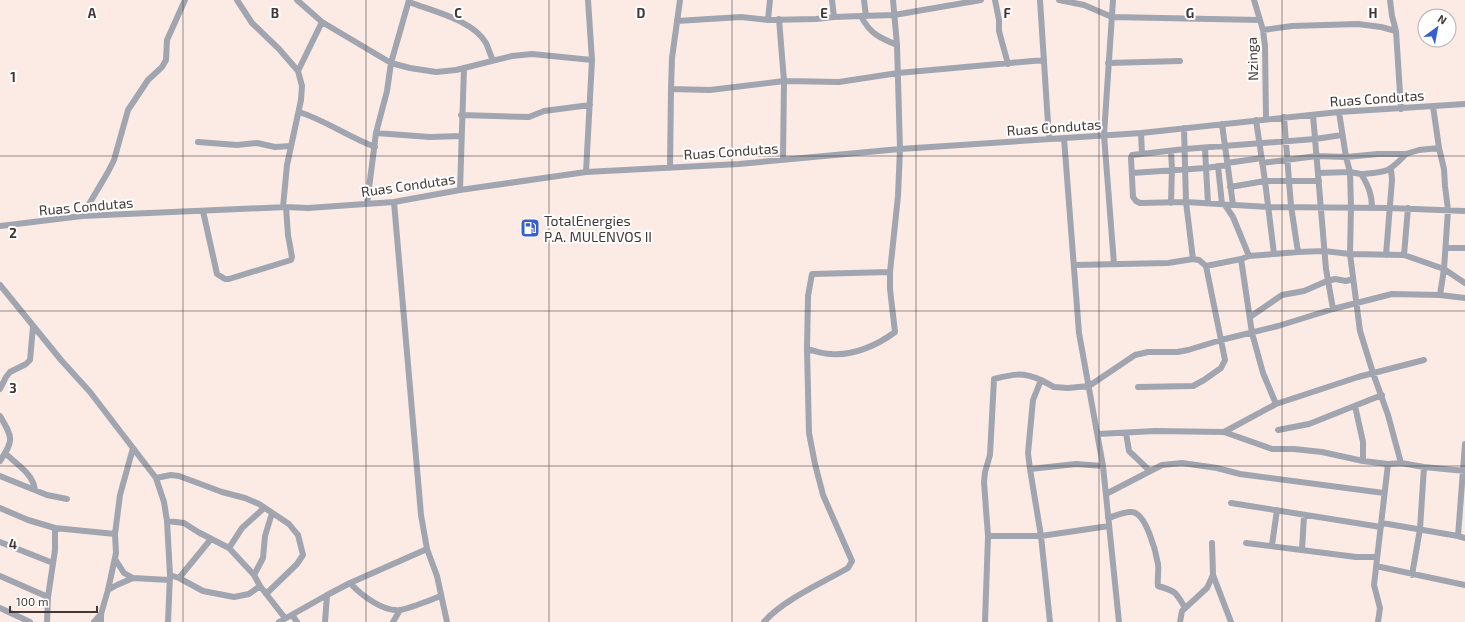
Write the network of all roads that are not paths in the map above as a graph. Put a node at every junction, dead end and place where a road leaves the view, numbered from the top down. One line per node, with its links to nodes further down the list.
1 (185, 0): 118 (street)
2 (237, 0): 40 (street)
3 (297, 0): 28 (street)
4 (588, 0): 33 (street)
5 (680, 0): 27 (street)
6 (770, 0): 25 (street)
7 (832, 0): 22 (street)
8 (864, 0): 21 (street)
9 (893, 0): 20 (street)
10 (941, 0): 19 (street)
11 (981, 0): 19 (street)
12 (995, 0): 38 (street)
13 (1040, 0): 34 (street)
14 (1059, 0): 23 (street)
15 (1113, 0): 23 (street)
16 (1254, 0): 26 (street, Nzinga)
17 (1390, 0): 30 (street)
18 (409, 1): 32 (street); 36 (street)
19 (944, 7): 20 (street)
20 (894, 15): 21 (street); 31 (street)
21 (864, 16): 22 (street); 31 (street)
22 (834, 17): 24 (street)
23 (1112, 17): 26 (street); 37 (street)
24 (779, 19): 25 (street); 42 (street)
25 (768, 20): 27 (street)
26 (1260, 20): 29 (street, Nzinga)
27 (677, 21): 43 (street)
28 (322, 22): 36 (street); 40 (street)
29 (1263, 30): 30 (street); 53 (street, Nzinga)
30 (1396, 31): 47 (street)
31 (897, 45): 41 (street)
32 (493, 60): 33 (street); 39 (street)
33 (592, 60): 45 (street)
34 (1044, 60): 38 (street); 63 (street)
35 (1180, 61): 37 (street)
36 (391, 63): 39 (street); 57 (street)
37 (1108, 63): 59 (street)
38 (1008, 64): 41 (street)
39 (464, 68): 50 (street)
40 (298, 71): 48 (street)
41 (898, 74): 42 (street); 73 (street)
42 (784, 81): 43 (street); 81 (street)
43 (671, 89): 85 (street)
44 (1465, 104): 46 (street, Ruas Condutas)
45 (590, 105): 50 (street); 90 (street)
46 (1433, 106): 47 (street, Ruas Condutas); 72 (street)
47 (1401, 109): 49 (street, Ruas Condutas)
48 (298, 112): 68 (street); 70 (street)
49 (1339, 112): 51 (street, Ruas Condutas); 60 (street)
50 (461, 115): 61 (street)
51 (1313, 115): 52 (street, Ruas Condutas); 64 (street)
52 (1284, 117): 53 (street, Ruas Condutas); 65 (street)
53 (1266, 119): 54 (street, Ruas Condutas)
54 (1256, 120): 55 (street, Ruas Condutas); 67 (street)
55 (1222, 124): 56 (street, Ruas Condutas); 69 (street)
56 (1184, 128): 58 (street, Ruas Condutas); 74 (street)
57 (376, 133): 61 (street); 70 (street)
58 (1141, 133): 59 (street, Ruas Condutas); 76 (street)
59 (1104, 135): 62 (street, Ruas Condutas); 131 (street)
60 (1342, 135): 64 (street); 79 (street)
61 (461, 136): 99 (street)
62 (1064, 138): 63 (street, Ruas Condutas); 132 (street)
63 (1049, 139): 73 (street, Ruas Condutas)
64 (1315, 139): 65 (street); 78 (street)
65 (1287, 141): 67 (street); 80 (street)
66 (198, 142): 68 (street)
67 (1259, 144): 69 (street); 82 (street)
68 (291, 146): 108 (street)
69 (1225, 146): 71 (street); 83 (street)
70 (375, 147): 104 (street)
71 (1205, 148): 74 (street); 86 (street)
72 (1439, 148): 77 (street); 115 (street)
73 (900, 149): 81 (street, Ruas Condutas); 135 (street)
74 (1185, 149): 75 (street); 88 (street)
75 (1171, 151): 76 (street); 87 (street)
76 (1142, 154): 92 (street)
77 (1406, 154): 79 (street); 89 (street)
78 (1316, 156): 79 (street); 80 (street); 93 (street)
79 (1346, 157): 91 (street)
80 (1287, 159): 82 (street); 96 (street)
81 (783, 160): 85 (street, Ruas Condutas)
82 (1262, 161): 83 (street); 95 (street)
83 (1227, 164): 84 (street); 98 (street)
84 (1218, 166): 86 (street); 105 (street)
85 (670, 168): 90 (street, Ruas Condutas)
86 (1206, 168): 88 (street); 103 (street)
87 (1172, 169): 88 (street); 92 (street); 101 (street)
88 (1186, 169): 102 (street)
89 (1391, 169): 94 (street); 113 (street)
90 (586, 172): 99 (street, Ruas Condutas)
91 (1350, 172): 93 (street); 94 (street); 111 (street)
92 (1132, 173): 101 (street)
93 (1318, 173): 97 (street)
94 (1361, 174): 112 (street)
95 (1265, 181): 96 (street); 98 (street); 109 (street)
96 (1288, 181): 97 (street); 107 (street)
97 (1319, 181): 110 (street)
98 (1230, 187): 106 (street)
99 (460, 190): 100 (street, Ruas Condutas)
100 (394, 202): 104 (street, Ruas Condutas); 204 (street)
101 (1171, 202): 102 (street)
102 (1186, 202): 103 (street); 129 (street)
103 (1208, 203): 105 (street)
104 (367, 204): 108 (street, Ruas Condutas)
105 (1223, 204): 106 (street); 128 (street)
106 (1232, 205): 109 (street)
107 (1291, 206): 109 (street); 110 (street); 123 (street)
108 (285, 207): 116 (street, Ruas Condutas); 116 (street)
109 (1268, 207): 124 (street)
110 (1321, 207): 111 (street); 122 (street)
111 (1351, 207): 112 (street); 125 (street)
112 (1372, 208): 113 (street)
113 (1389, 208): 114 (street); 126 (street)
114 (1408, 208): 115 (street); 127 (street)
115 (1448, 210): 117 (street); 120 (street)
116 (203, 211): 118 (street, Ruas Condutas)
117 (1465, 212)
118 (82, 216): 119 (street, Ruas Condutas)
119 (0, 226)
120 (1446, 248): 121 (street); 134 (street)
121 (1465, 248)
122 (1324, 251): 123 (street); 125 (street); 137 (street)
123 (1298, 252): 124 (street)
124 (1274, 254): 128 (street)
125 (1350, 254): 126 (street); 136 (street)
126 (1386, 254): 127 (street)
127 (1404, 255): 134 (street)
128 (1249, 256): 130 (street)
129 (1193, 259): 131 (street); 133 (street)
130 (1241, 259): 133 (street); 144 (street)
131 (1114, 264): 132 (street)
132 (1074, 265): 152 (street)
133 (1206, 266): 147 (street)
134 (1444, 269): 138 (street); 140 (street)
135 (890, 272): 148 (street); 148 (street)
136 (1353, 279): 137 (street); 142 (street)
137 (1328, 281): 143 (street); 144 (street)
138 (1465, 283)
139 (0, 285): 145 (street)
140 (1440, 295): 141 (street); 142 (street)
141 (1465, 298)
142 (1357, 302): 143 (street); 150 (street)
143 (1333, 309): 146 (street)
144 (1250, 316): 146 (street)
145 (33, 327): 154 (street); 164 (street)
146 (1252, 333): 147 (street); 156 (street)
147 (1221, 340): 152 (street); 153 (street)
148 (807, 349): 241 (street)
149 (1424, 360): 150 (street)
150 (1373, 373): 155 (street); 156 (street)
151 (1041, 380): 152 (street); 172 (street); 194 (street)
152 (1089, 386): 162 (street)
153 (1138, 387)
154 (0, 389)
155 (1382, 395): 157 (street); 169 (street)
156 (1276, 404): 160 (street)
157 (1355, 406): 159 (street); 166 (street)
158 (0, 416): 165 (street)
159 (1278, 430)
160 (1224, 432): 161 (street); 166 (street)
161 (1126, 433): 162 (street); 173 (street)
162 (1098, 434): 170 (street)
163 (1465, 444): 174 (street)
164 (133, 448): 176 (street); 193 (street)
165 (5, 453): 167 (street); 177 (street)
166 (1363, 461): 168 (street)
167 (0, 462)
168 (1388, 464): 169 (street); 178 (street)
169 (1401, 464): 171 (street)
170 (1103, 466): 172 (street); 179 (street)
171 (1424, 467): 174 (street); 192 (street)
172 (1030, 469): 195 (street)
173 (1150, 471): 178 (street); 179 (street)
174 (1464, 471): 196 (street)
175 (0, 476): 177 (street)
176 (156, 478): 183 (street); 188 (street)
177 (34, 490): 180 (street)
178 (1384, 493): 189 (street)
179 (1106, 494): 187 (street)
180 (67, 498)
181 (1231, 503): 184 (street)
182 (0, 508): 191 (street)
183 (264, 508): 185 (street); 203 (street)
184 (1277, 510): 186 (street); 202 (street)
185 (272, 513): 210 (street); 221 (street)
186 (1304, 516): 189 (street); 205 (street)
187 (1108, 518): 190 (street); 226 (street)
188 (166, 521): 198 (street); 214 (street)
189 (1381, 525): 192 (street); 206 (street)
190 (1109, 526): 195 (street); 244 (street)
191 (55, 528): 193 (street); 208 (street)
192 (1420, 529): 196 (street); 212 (street)
193 (115, 534): 207 (street)
194 (988, 536): 195 (street); 242 (street)
195 (1041, 536): 243 (street)
196 (1458, 536): 197 (street)
197 (1465, 538)
198 (211, 539): 203 (street); 216 (street)
199 (0, 542): 208 (street)
200 (1212, 543): 211 (street)
201 (1246, 543): 202 (street)
202 (1272, 545): 205 (street)
203 (229, 548): 210 (street)
204 (427, 549): 217 (street); 223 (street)
205 (1302, 550): 206 (street)
206 (1377, 557): 209 (street)
207 (115, 559): 215 (street); 220 (street)
208 (53, 563): 224 (street)
209 (1376, 566): 212 (street); 247 (street)
210 (254, 575): 219 (street)
211 (1213, 575): 226 (street); 246 (street)
212 (1412, 575): 218 (street)
213 (0, 576): 224 (street)
214 (169, 577): 215 (street); 216 (street); 235 (street)
215 (133, 578): 220 (street)
216 (179, 578): 219 (street)
217 (350, 583): 222 (street); 227 (street)
218 (1465, 585)
219 (260, 586): 221 (street)
220 (108, 590): 228 (street)
221 (266, 594): 230 (street)
222 (327, 594): 229 (street); 238 (street)
223 (441, 596): 227 (street); 240 (street)
224 (48, 597): 232 (street)
225 (0, 608): 231 (street)
226 (1186, 608): 245 (street)
227 (400, 610): 239 (street)
228 (101, 614): 233 (street); 234 (street)
229 (292, 614): 230 (street); 237 (street)
230 (285, 618): 236 (street)
231 (30, 622)
232 (47, 622)
233 (94, 622)
234 (101, 622)
235 (168, 622)
236 (279, 622)
237 (297, 622)
238 (325, 622)
239 (393, 622)
240 (446, 622)
241 (764, 622)
242 (986, 622)
243 (1050, 622)
244 (1119, 622)
245 (1180, 622)
246 (1231, 622)
247 (1378, 622)

